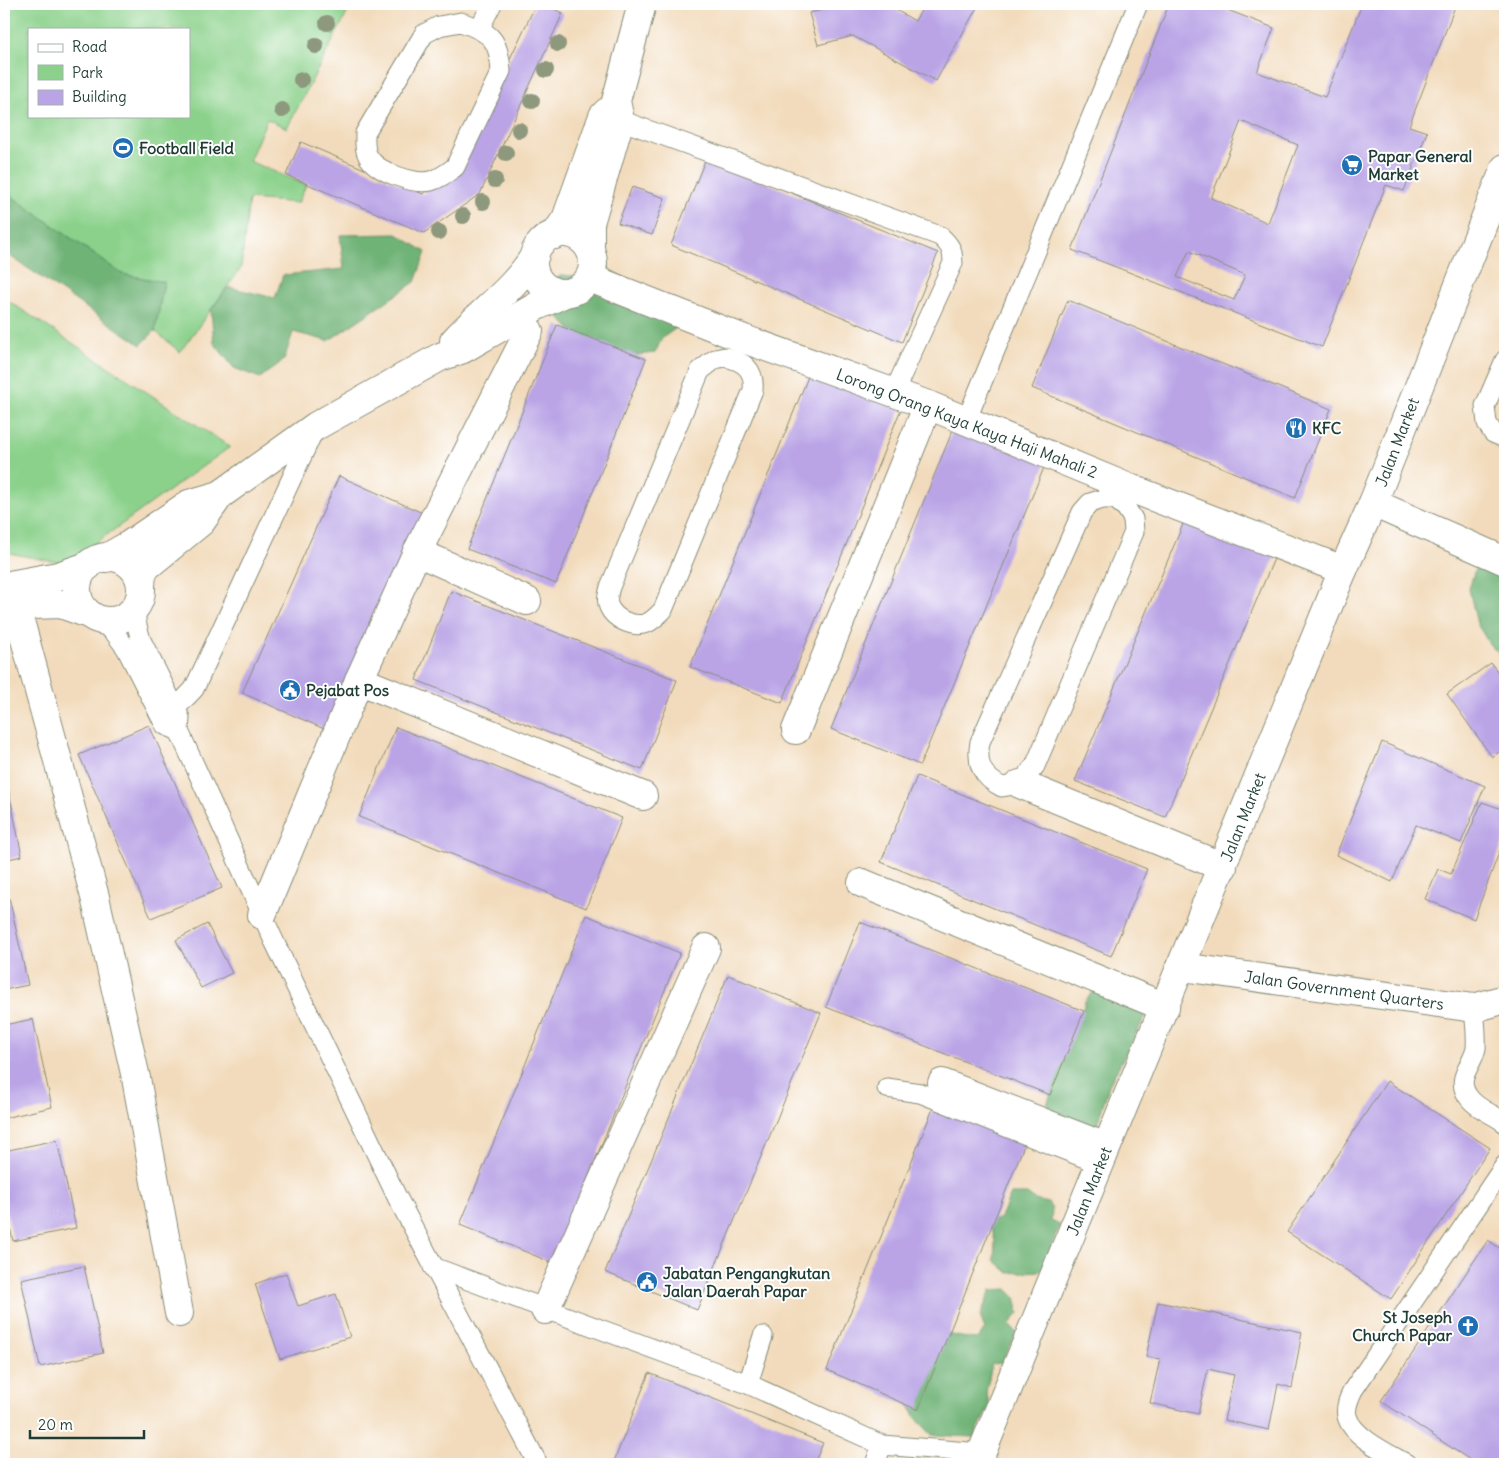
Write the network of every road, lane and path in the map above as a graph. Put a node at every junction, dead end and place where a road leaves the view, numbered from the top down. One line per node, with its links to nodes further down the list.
1 (492, 4): 4 (lane)
2 (1138, 4): 18 (lane)
3 (635, 6): 5 (street)
4 (479, 29): 4 (lane)
5 (618, 110): 7 (street); 8 (street); 16 (lane)
6 (1505, 168): 23 (street, Jalan Market)
7 (555, 234): 8 (street); 9 (street)
8 (590, 248): 10 (street)
9 (535, 255): 11 (street); 14 (street)
10 (590, 278): 11 (street); 13 (street, Lorong Orang Kaya Kaya Haji Mahali 2)
11 (565, 293): 14 (street)
12 (529, 331): 24 (street)
13 (740, 349): 13 (lane); 16 (street, Lorong Orang Kaya Kaya Haji Mahali 2)
14 (440, 358): 19 (street)
15 (1505, 360): 20 (lane)
16 (894, 392): 17 (street, Lorong Orang Kaya Kaya Haji Mahali 2)
17 (928, 405): 18 (street, Lorong Orang Kaya Kaya Haji Mahali 2); 34 (street)
18 (966, 421): 21 (street, Lorong Orang Kaya Kaya Haji Mahali 2)
19 (316, 426): 22 (street); 33 (lane)
20 (1505, 438)
21 (1119, 492): 27 (street, Lorong Orang Kaya Kaya Haji Mahali 2); 36 (lane); 36 (lane)
22 (220, 495): 26 (street); 28 (street)
23 (1373, 503): 25 (street); 27 (street, Jalan Market)
24 (417, 552): 30 (street); 32 (street)
25 (1505, 561)
26 (96, 562): 28 (street); 29 (street); 31 (street)
27 (1344, 570): 38 (street, Jalan Market)
28 (139, 596): 31 (street); 33 (lane)
29 (8, 599): 31 (street); 53 (street)
30 (527, 601)
31 (94, 616): 35 (lane)
32 (359, 680): 37 (street); 40 (street)
33 (175, 709): 35 (lane)
34 (796, 730)
35 (179, 732): 40 (lane)
36 (1020, 784): 38 (street)
37 (644, 796)
38 (1223, 867): 42 (street, Jalan Market)
39 (862, 883): 44 (street)
40 (262, 915): 51 (lane)
41 (706, 948): 52 (street)
42 (1182, 967): 44 (street, Jalan Market); 45 (street, Jalan Government Quarters)
43 (1505, 999): 45 (street, Jalan Government Quarters)
44 (1165, 1007): 49 (street, Jalan Market)
45 (1474, 1008): 48 (lane)
46 (942, 1082): 49 (street)
47 (887, 1088): 49 (lane)
48 (1505, 1123)
49 (1103, 1156): 57 (street, Jalan Market)
50 (1505, 1165): 60 (lane)
51 (433, 1267): 52 (lane); 58 (lane)
52 (545, 1310): 55 (lane)
53 (179, 1313)
54 (763, 1336): 55 (lane)
55 (748, 1384): 56 (lane)
56 (882, 1446): 57 (lane); 59 (lane)
57 (979, 1459)
58 (538, 1464)
59 (875, 1464)
60 (1406, 1464)

